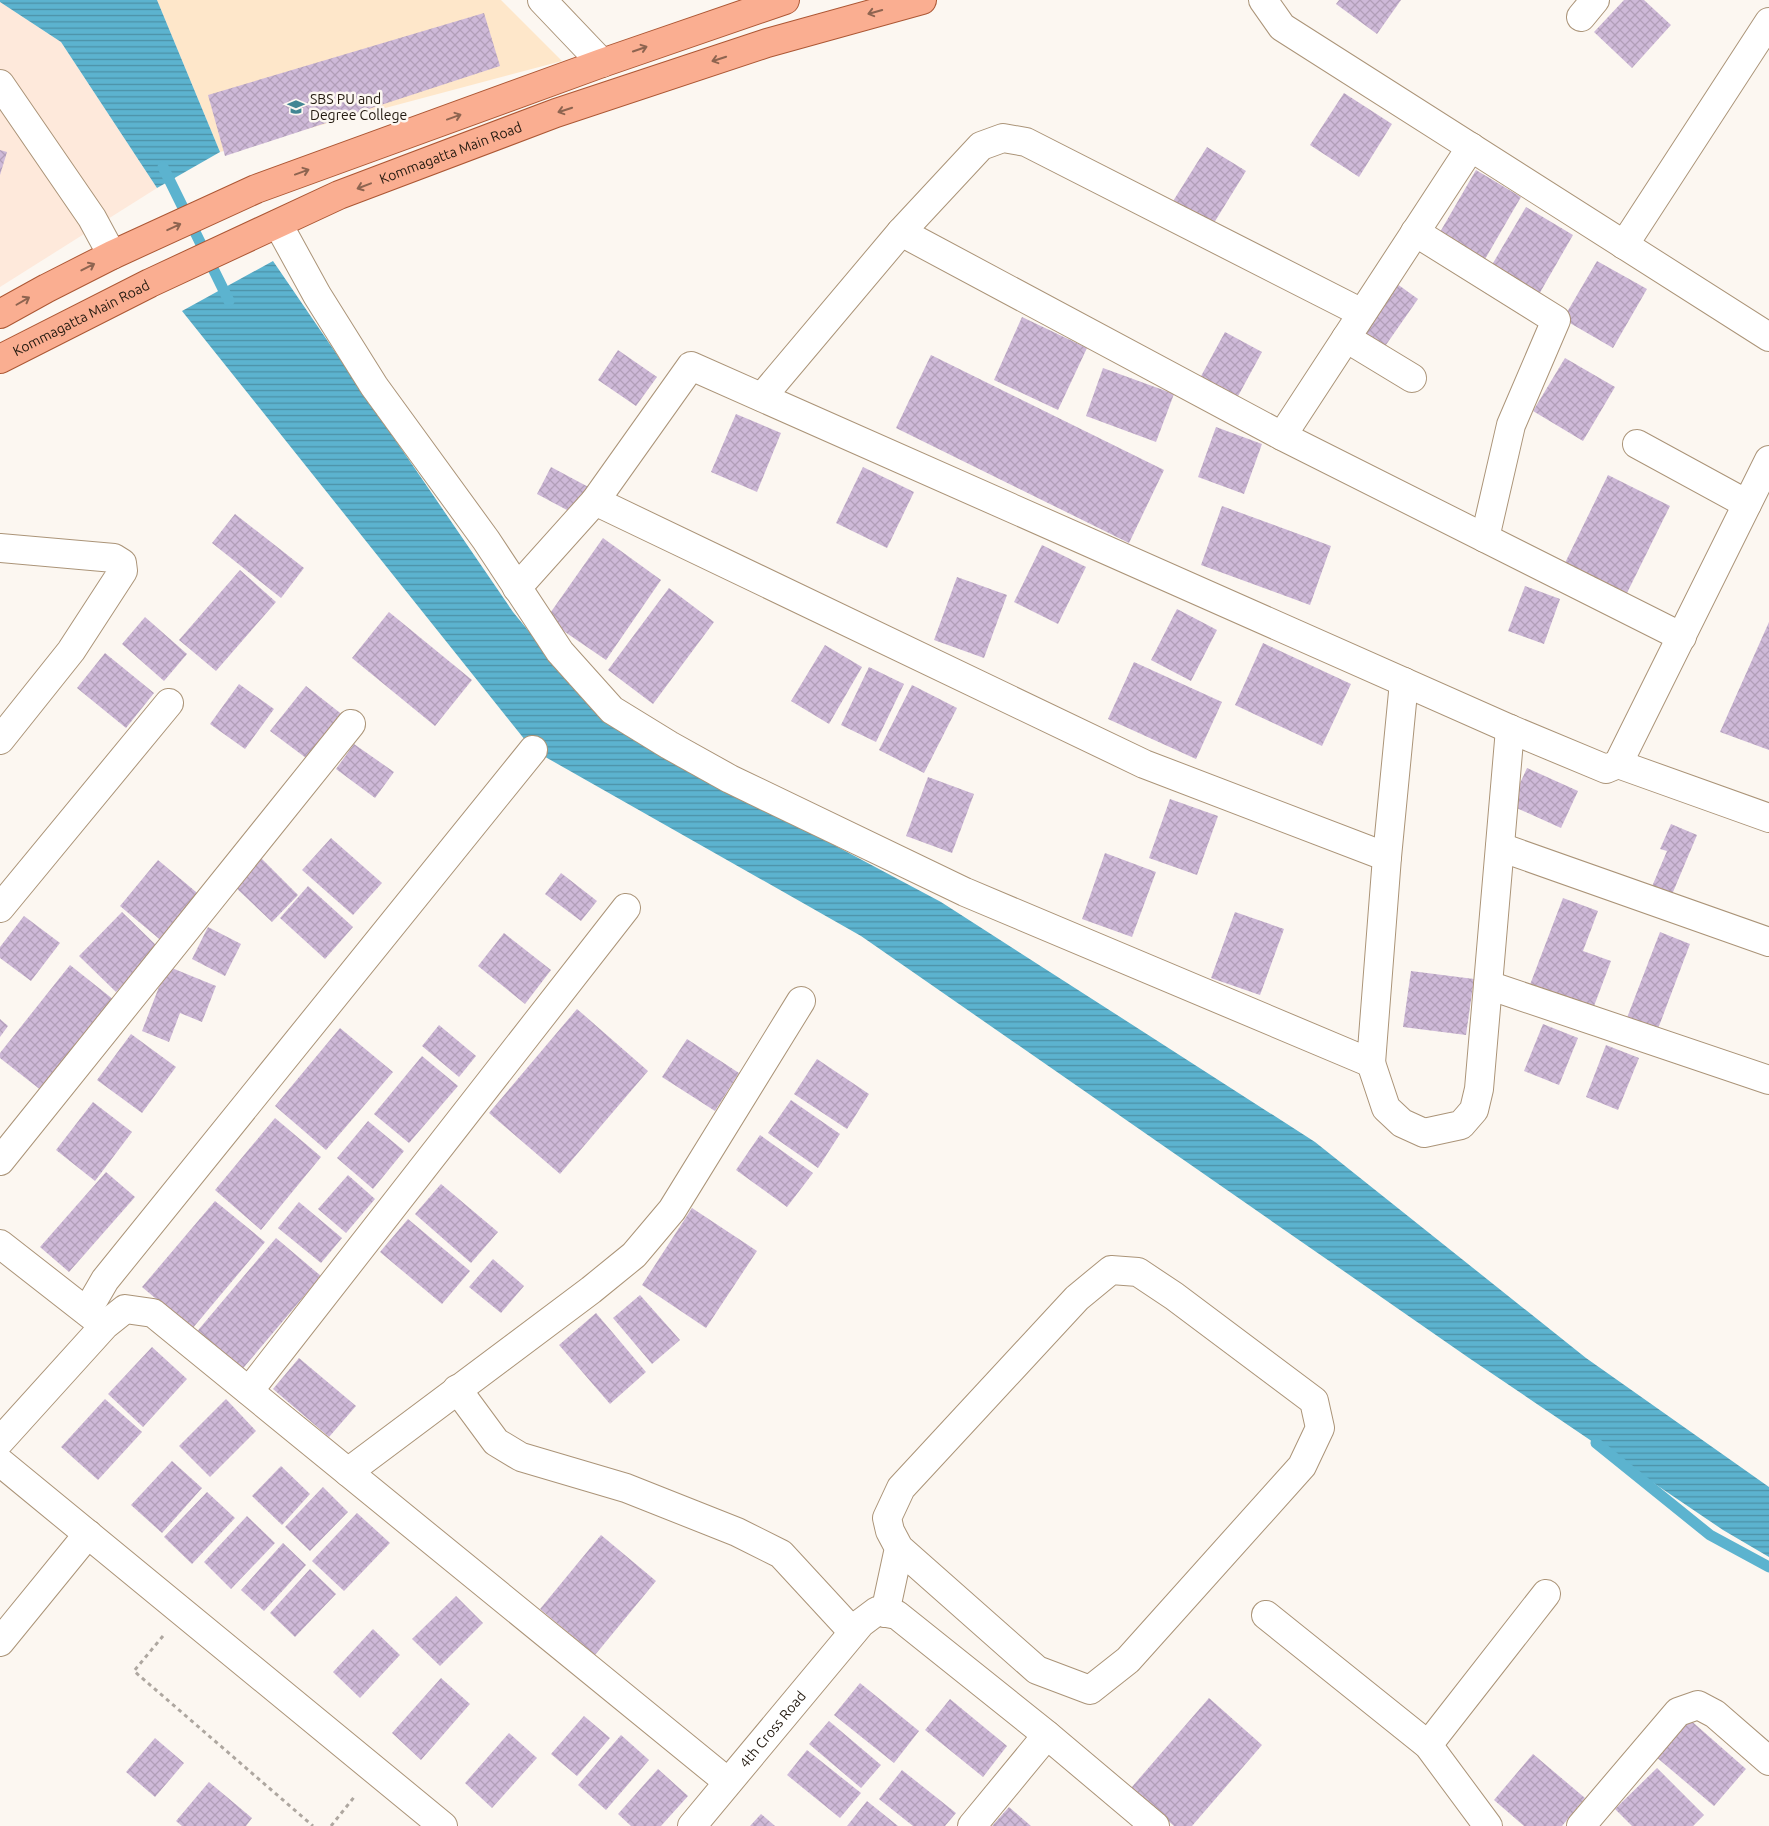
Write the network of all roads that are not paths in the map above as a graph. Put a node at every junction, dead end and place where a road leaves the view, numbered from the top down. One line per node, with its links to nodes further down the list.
1 (542, 0): 7 (street)
2 (785, 0): 5 (main road)
3 (922, 0): 10 (main road, Kommagatta Main Road, one-way to 10)
4 (1263, 0): 9 (street)
5 (746, 6): 7 (main road, one-way to 5)
6 (1769, 22): 13 (street)
7 (602, 62): 14 (main road, one-way to 7)
8 (0, 84): 14 (street)
9 (1471, 147): 12 (street); 13 (street)
10 (272, 227): 19 (main road, Kommagatta Main Road); 29 (street)
11 (901, 232): 15 (street); 21 (street); 22 (street)
12 (1415, 232): 15 (street); 27 (street)
13 (1624, 245): 17 (street)
14 (121, 251): 16 (main road, one-way to 14)
15 (1362, 313): 18 (street)
16 (0, 314)
17 (1769, 337)
18 (1346, 338): 20 (street); 22 (street)
19 (0, 359)
20 (1412, 378)
21 (762, 397): 25 (street); 31 (street)
22 (1282, 436): 27 (street)
23 (1637, 444): 26 (street)
24 (1769, 460): 26 (street)
25 (596, 501): 29 (street); 40 (street)
26 (1747, 504): 30 (street)
27 (1485, 538): 30 (street)
28 (0, 548): 35 (street)
29 (517, 588): 46 (street)
30 (1682, 637): 37 (street)
31 (1404, 682): 34 (street); 40 (street)
32 (169, 703): 41 (street)
33 (351, 724): 48 (street)
34 (1510, 729): 37 (street); 39 (street)
35 (0, 740)
36 (532, 750): 50 (street)
37 (1618, 764): 38 (street)
38 (1769, 818)
39 (1500, 847): 43 (street); 44 (street)
40 (1387, 857): 46 (street)
41 (0, 908)
42 (626, 908): 52 (street)
43 (1769, 942)
44 (1488, 985): 46 (street); 47 (street)
45 (801, 1002): 51 (street)
46 (1371, 1063)
47 (1769, 1080)
48 (0, 1161)
49 (0, 1244): 50 (street)
50 (96, 1318): 52 (street); 53 (street)
51 (457, 1390): 55 (street); 61 (street)
52 (249, 1391): 55 (street)
53 (0, 1442)
54 (0, 1462): 56 (street)
55 (348, 1472): 66 (street)
56 (88, 1534): 62 (street); 67 (street)
57 (899, 1548): 57 (street); 59 (street)
58 (1546, 1594): 64 (street)
59 (885, 1613): 61 (street, 4th Cross Road); 63 (street)
60 (1266, 1615): 64 (street)
61 (854, 1632): 66 (street, 4th Cross Road)
62 (0, 1642)
63 (1047, 1735): 69 (street); 70 (street)
64 (1428, 1744): 71 (street)
65 (1769, 1761): 72 (street)
66 (728, 1782): 68 (street, 4th Cross Road)
67 (443, 1826)
68 (692, 1826)
69 (972, 1826)
70 (1155, 1826)
71 (1488, 1826)
72 (1581, 1826)

